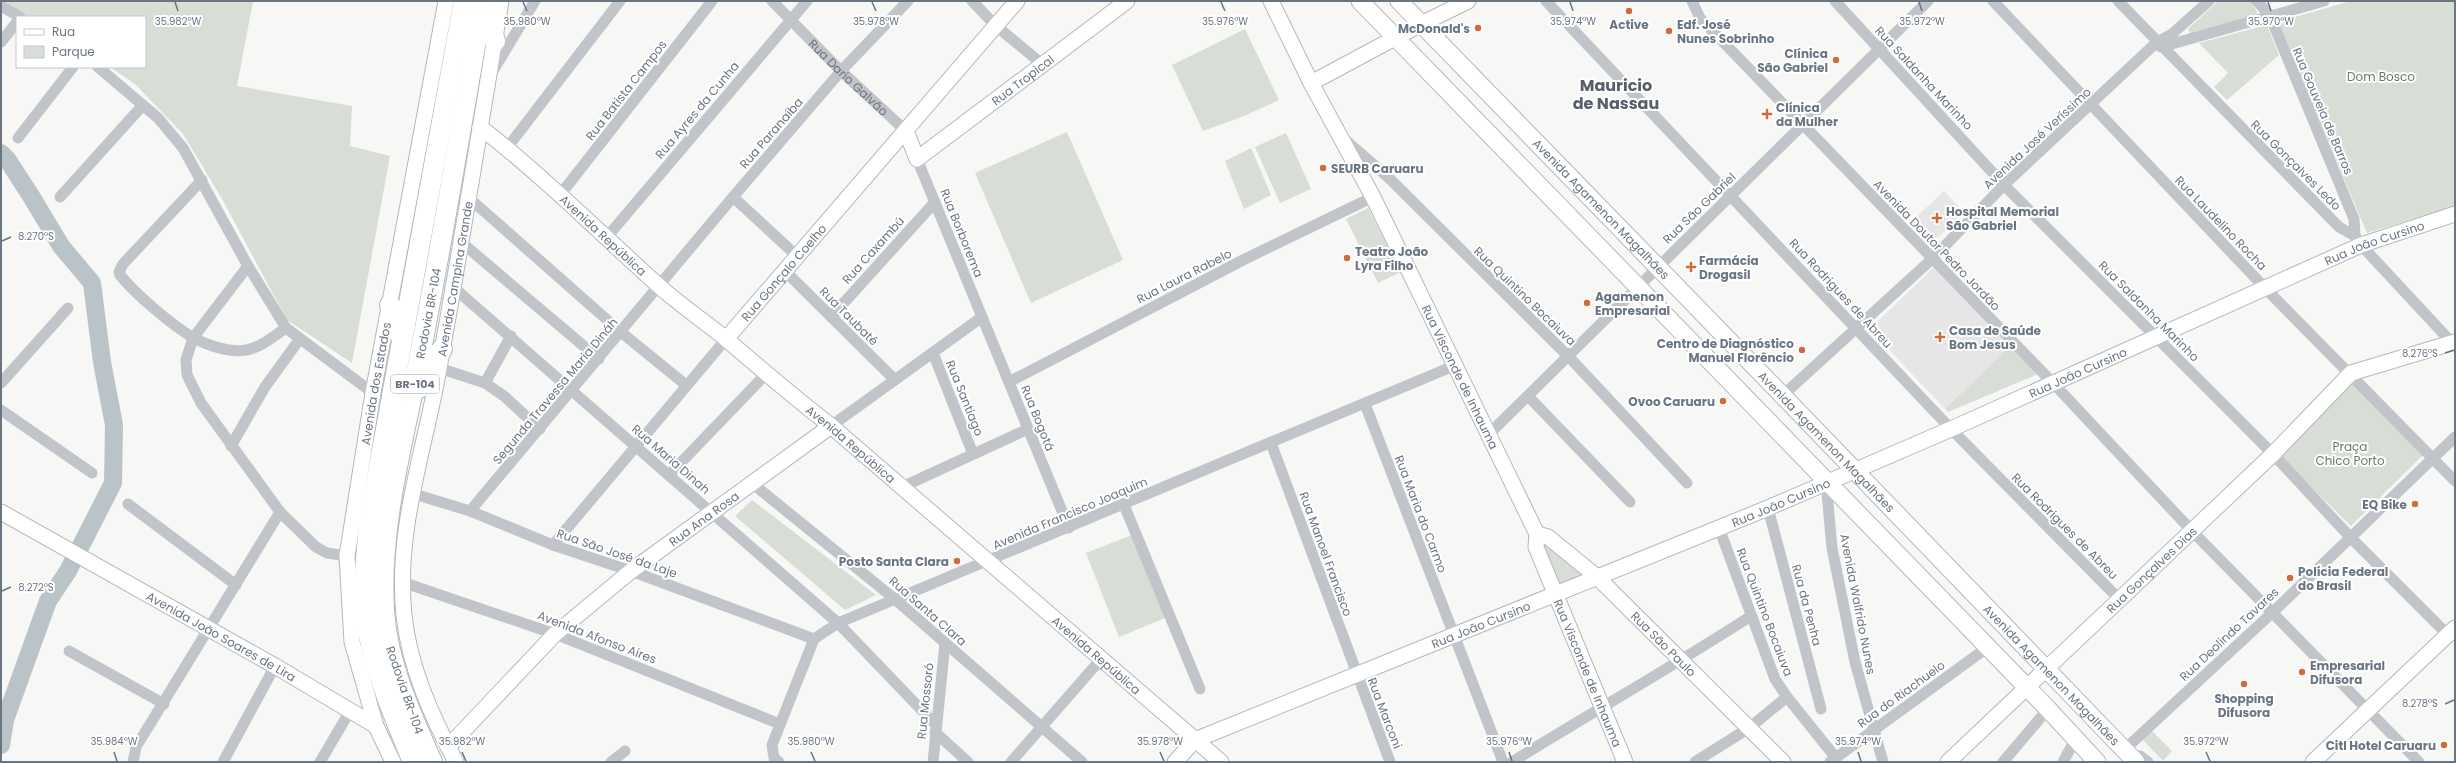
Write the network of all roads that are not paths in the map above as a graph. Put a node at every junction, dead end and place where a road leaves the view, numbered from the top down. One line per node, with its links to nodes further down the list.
1 (446, 1): 76 (street, Avenida dos Estados)
2 (483, 1): 35 (highway); 86 (highway, Rodovia BR-104 / BR-104); 107 (highway, Rodovia BR-104 / BR-104)
3 (535, 1): 43 (street)
4 (620, 1): 52 (street)
5 (712, 1): 56 (street, Rua Batista Campos)
6 (772, 1): 30 (street, Rua Dario Galvão)
7 (807, 1): 30 (street, Rua Ayres da Cunha)
8 (908, 1): 42 (street, Rua Paranaíba)
9 (972, 1): 33 (street)
10 (1017, 1): 33 (street, Rua Gonçalo Coelho)
11 (1127, 1): 39 (street, Rua Tropical)
12 (1271, 1): 44 (street, Rua Visconde de Inhauma)
13 (1360, 1): 34 (main road)
14 (1399, 1): 32 (main road, Avenida Agamenon Magalhães)
15 (1468, 1): 32 (street)
16 (1546, 1): 57 (street, Rua Rodrigues de Abreu)
17 (1683, 1): 29 (street)
18 (1692, 1): 29 (street, Avenida Doutor Pedro Jordão)
19 (1834, 1): 38 (street, Rua Saldanha Marinho)
20 (1928, 1): 38 (street, Rua São Gabriel)
21 (1993, 1): 46 (street, Rua Laudelino Rocha)
22 (2118, 1): 37 (street, Rua Gonçalves Ledo)
23 (2209, 1): 37 (street, Avenida José Veríssimo)
24 (2257, 1): 28 (street, Rua Gouveia de Barros)
25 (2324, 1): 28 (street)
26 (1, 6): 27 (street)
27 (18, 16)
28 (2270, 16): 37 (street); 65 (street, Rua Gouveia de Barros)
29 (1700, 18): 47 (street, Avenida Doutor Pedro Jordão)
30 (790, 20): 42 (street, Rua Dario Galvão); 64 (street, Rua Ayres da Cunha)
31 (16, 23): 36 (street)
32 (1421, 24): 34 (street); 70 (main road, Avenida Agamenon Magalhães)
33 (995, 25): 39 (street); 49 (street, Rua Gonçalo Coelho)
34 (1395, 37): 44 (street); 72 (main road)
35 (494, 41): 43 (street, Avenida Campina Grande)
36 (1, 42)
37 (2159, 45): 46 (street, Avenida José Veríssimo); 65 (street, Rua Gonçalves Ledo)
38 (1879, 50): 47 (street, Rua São Gabriel); 55 (street, Rua Saldanha Marinho)
39 (1042, 64): 53 (street, Rua Tropical)
40 (72, 68): 51 (street)
41 (99, 68): 45 (street)
42 (841, 71): 49 (street, Rua Dario Galvão); 59 (street, Rua Paranaíba)
43 (488, 80): 48 (street, Avenida Campina Grande)
44 (1311, 83): 50 (street, Rua Visconde de Inhauma)
45 (143, 105): 54 (street); 58 (street)
46 (2091, 106): 55 (street, Avenida José Veríssimo); 75 (street, Rua Laudelino Rocha)
47 (1802, 125): 57 (street, Rua São Gabriel); 68 (street, Avenida Doutor Pedro Jordão)
48 (480, 127): 52 (street, Avenida República); 61 (street, Avenida Campina Grande)
49 (906, 131): 53 (street, Rua Dario Galvão); 67 (street, Rua Gonçalo Coelho)
50 (1340, 134): 60 (street, Rua Visconde de Inhauma); 91 (street, Rua Quintino Bocaiuva)
51 (18, 138)
52 (507, 148): 56 (street, Avenida República)
53 (917, 159): 62 (street, Rua Borborema)
54 (202, 180): 69 (street); 85 (street)
55 (2004, 185): 68 (street, Avenida José Veríssimo); 84 (street, Rua Saldanha Marinho)
56 (560, 195): 64 (street, Avenida República)
57 (1731, 196): 70 (street, Rua São Gabriel); 81 (street, Rua Rodrigues de Abreu)
58 (60, 197)
59 (733, 197): 67 (street); 74 (street, Rua Paranaíba)
60 (1373, 197): 94 (street, Rua Visconde de Inhauma); 98 (street, Rua Laura Rabelo)
61 (469, 198): 66 (street, Avenida Campina Grande); 82 (street)
62 (935, 202): 78 (street, Rua Caxambú); 79 (street, Rua Borborema)
63 (2455, 214): 65 (street, Rua João Cursino)
64 (607, 236): 74 (street, Avenida República)
65 (2358, 240): 75 (street, Rua João Cursino); 89 (street, Rua Gonçalves Ledo)
66 (461, 242): 73 (street, Avenida Campina Grande); 93 (street)
67 (797, 256): 71 (street, Rua Gonçalo Coelho)
68 (1932, 259): 81 (street, Avenida José Veríssimo); 100 (street, Avenida Doutor Pedro Jordão)
69 (248, 266): 80 (street); 85 (street)
70 (1657, 268): 72 (street, Rua São Gabriel); 106 (main road, Avenida Agamenon Magalhães)
71 (784, 270): 78 (street, Rua Taubaté); 88 (street, Rua Gonçalo Coelho)
72 (1638, 286): 91 (street, Rua São Gabriel); 126 (main road)
73 (453, 287): 83 (street, Rua Maria Dinah); 92 (street, Avenida Campina Grande)
74 (660, 287): 82 (street, Segunda Travessa Maria Dináh); 88 (street, Avenida República)
75 (2264, 287): 84 (street, Rua João Cursino); 95 (street, Rua Laudelino Rocha)
76 (390, 305): 86 (highway); 104 (street, Avenida dos Estados)
77 (68, 308): 101 (street)
78 (831, 317): 97 (street, Rua Taubaté)
79 (982, 317): 90 (street, Rua Ana Rosa); 98 (street, Rua Bogotá)
80 (286, 328): 85 (street); 87 (street)
81 (1856, 328): 106 (street, Avenida José Veríssimo); 113 (street, Rua Rodrigues de Abreu)
82 (622, 333): 93 (street, Segunda Travessa Maria Dináh); 102 (street)
83 (511, 336): 99 (street); 103 (street, Rua Maria Dinah)
84 (2156, 336): 100 (street, Rua João Cursino); 120 (street, Rua Saldanha Marinho)
85 (193, 338): 117 (street)
86 (402, 338): 196 (highway, Rodovia BR-104 / BR-104)
87 (299, 340): 104 (street); 117 (street)
88 (726, 340): 96 (street, Avenida República); 102 (street, Rua Gonçalo Coelho)
89 (2454, 343): 95 (street)
90 (933, 353): 97 (street, Rua Ana Rosa); 119 (street, Rua Santiago)
91 (1569, 357): 105 (street, Rua São Gabriel); 127 (street, Rua Quintino Bocaiuva)
92 (440, 359): 99 (street); 107 (highway); 130 (street, Avenida Campina Grande)
93 (599, 359): 103 (street, Segunda Travessa Maria Dináh)
94 (1456, 365): 108 (street, Avenida Francisco Joaquim); 114 (street, Rua Visconde de Inhauma)
95 (2351, 374): 120 (street, Rua Gonçalves Dias); 121 (street, Rua Laudelino Rocha)
96 (765, 375): 110 (street, Avenida República); 124 (street)
97 (894, 380): 110 (street, Rua Ana Rosa)
98 (1009, 382): 112 (street, Rua Bogotá)
99 (485, 383): 111 (street)
100 (2053, 383): 113 (street, Rua João Cursino); 141 (street, Avenida Doutor Pedro Jordão)
101 (1, 384)
102 (686, 385): 118 (street, Rua Gonçalo Coelho)
103 (572, 391): 111 (street, Segunda Travessa Maria Dináh); 118 (street, Rua Maria Dinah)
104 (373, 393): 145 (street, Avenida dos Estados)
105 (1528, 396): 114 (street, Rua São Gabriel); 131 (street)
106 (1781, 397): 122 (main road, Avenida Agamenon Magalhães)
107 (412, 400): 197 (highway, Rodovia BR-104 / BR-104)
108 (1365, 404): 116 (street, Avenida Francisco Joaquim); 160 (street, Rua Maria do Carmo)
109 (2, 415): 123 (street)
110 (831, 426): 128 (street, Rua Ana Rosa); 129 (street, Avenida República)
111 (540, 429): 135 (street, Segunda Travessa Maria Dináh)
112 (1028, 429): 119 (street); 139 (street, Rua Bogotá)
113 (1951, 429): 122 (street, Rua João Cursino); 153 (street, Rua Rodrigues de Abreu)
114 (1488, 435): 142 (street, Rua Visconde de Inhauma)
115 (2455, 437): 121 (street, Rua Deolindo Tavares)
116 (1271, 443): 133 (street, Avenida Francisco Joaquim); 169 (street, Rua Manoel Francisco)
117 (231, 446): 136 (street)
118 (636, 446): 124 (street, Rua Maria Dinah); 144 (street, Rua Gonçalo Coelho)
119 (973, 454): 129 (street)
120 (2273, 454): 141 (street, Rua Gonçalves Dias); 143 (street, Rua Saldanha Marinho)
121 (2434, 458): 125 (street, Rua Laudelino Rocha); 143 (street, Rua Deolindo Tavares)
122 (1854, 471): 126 (street, Rua João Cursino); 168 (main road, Avenida Agamenon Magalhães)
123 (92, 473)
124 (669, 475): 137 (street, Rua Maria Dinah)
125 (2455, 481)
126 (1826, 482): 134 (street, Rua João Cursino); 163 (main road); 184 (street, Avenida Walfrido Nunes)
127 (1686, 483)
128 (753, 484): 137 (street, Rua Ana Rosa); 152 (street, Rua Santa Clara)
129 (902, 487): 146 (street, Avenida República)
130 (411, 492): 135 (street, Rua São José da Laje); 149 (street, Avenida Campina Grande)
131 (1630, 502)
132 (128, 504): 150 (street)
133 (1124, 505): 139 (street, Avenida Francisco Joaquim); 171 (street)
134 (1768, 508): 140 (street, Rua João Cursino); 175 (street, Rua da Penha)
135 (470, 511): 144 (street, Rua São José da Laje)
136 (280, 512): 145 (street); 150 (street)
137 (713, 513): 147 (street, Rua Ana Rosa); 156 (street, Rua Maria Dinah)
138 (3, 517): 157 (street, Avenida João Soares de Lira)
139 (1069, 528): 146 (street, Avenida Francisco Joaquim)
140 (1719, 528): 148 (street, Rua João Cursino); 155 (street, Rua Quintino Bocaiuva)
141 (2192, 531): 153 (street, Rua Gonçalves Dias); 154 (street, Avenida Doutor Pedro Jordão)
142 (1537, 534): 148 (street, Rua São Paulo); 151 (street, Rua Visconde de Inhauma)
143 (2351, 538): 154 (street, Rua Deolindo Tavares); 158 (street, Rua Saldanha Marinho)
144 (553, 545): 147 (street, Rua São José da Laje)
145 (347, 556): 180 (street, Avenida dos Estados)
146 (986, 562): 152 (street, Avenida Francisco Joaquim); 165 (street, Avenida República)
147 (631, 571): 159 (street, Rua Ana Rosa); 161 (street, Rua São José da Laje)
148 (1596, 576): 151 (street, Rua João Cursino); 166 (street, Rua São Paulo)
149 (402, 582): 159 (street, Avenida Afonso Aires); 187 (street, Avenida Campina Grande)
150 (236, 585): 157 (street)
151 (1555, 594): 160 (street, Rua João Cursino); 174 (street, Rua Visconde de Inhauma)
152 (896, 600): 156 (street, Avenida Francisco Joaquim); 162 (street, Rua Santa Clara)
153 (2120, 600): 168 (street, Rua Gonçalves Dias)
154 (2273, 612): 177 (street, Avenida Doutor Pedro Jordão); 189 (street, Rua Deolindo Tavares)
155 (1751, 616): 166 (street); 172 (street, Rua Quintino Bocaiuva)
156 (838, 623): 161 (street, Avenida Francisco Joaquim); 182 (street, Rua Maria Dinah)
157 (208, 628): 167 (street, Avenida João Soares de Lira); 173 (street)
158 (2452, 632): 177 (street)
159 (555, 634): 179 (street, Avenida Afonso Aires); 187 (street, Rua Ana Rosa)
160 (1453, 634): 169 (street, Rua João Cursino); 207 (street, Rua Maria do Carmo)
161 (814, 639): 179 (street)
162 (945, 643): 181 (street, Rua Santa Clara); 182 (street, Rua Mossoró)
163 (1988, 647): 170 (main road); 184 (street, Rua do Riachuelo)
164 (69, 652): 173 (street)
165 (1101, 659): 181 (street); 185 (street, Avenida República)
166 (1681, 661): 174 (street); 183 (street, Rua São Paulo)
167 (275, 666): 178 (street, Avenida João Soares de Lira); 193 (street)
168 (2048, 669): 170 (street, Rua Gonçalves Dias); 189 (main road, Avenida Agamenon Magalhães)
169 (1356, 673): 185 (street, Rua João Cursino); 206 (street, Rua Marconi)
170 (2027, 688): 176 (main road); 213 (street, Rua Gonçalves Dias)
171 (1200, 689)
172 (1787, 697): 183 (street); 191 (street, Rua Quintino Bocaiuva)
173 (164, 704): 192 (street)
174 (1601, 706): 208 (street); 209 (street, Rua Visconde de Inhauma)
175 (1821, 709)
176 (2048, 709): 186 (main road); 214 (street)
177 (2366, 710): 218 (street); 219 (street, Avenida Doutor Pedro Jordão)
178 (350, 711): 180 (street, Avenida João Soares de Lira); 194 (street)
179 (780, 724): 190 (street)
180 (376, 726): 195 (street, Avenida dos Estados)
181 (1042, 727): 202 (street); 203 (street, Rua Santa Clara)
182 (935, 728): 200 (street, Rua Mossoró); 201 (street, Rua Maria Dinah)
183 (1749, 728): 210 (street); 211 (street, Rua São Paulo)
184 (1875, 729): 191 (street, Rua do Riachuelo); 212 (street, Avenida Walfrido Nunes)
185 (1195, 740): 204 (street, Rua João Cursino); 205 (street, Avenida República)
186 (2075, 740): 215 (street); 216 (main road)
187 (448, 747): 198 (street, Avenida Campina Grande)
188 (625, 751): 199 (street)
189 (2130, 756): 217 (street)
190 (776, 760)
191 (1833, 760)
192 (133, 761)
193 (223, 762)
194 (320, 762)
195 (393, 762)
196 (413, 762)
197 (432, 762)
198 (456, 762)
199 (611, 762)
200 (933, 762)
201 (968, 762)
202 (1011, 762)
203 (1082, 762)
204 (1175, 762)
205 (1221, 762)
206 (1390, 762)
207 (1503, 762)
208 (1512, 762)
209 (1625, 762)
210 (1695, 762)
211 (1783, 762)
212 (1883, 762)
213 (1948, 762)
214 (2004, 762)
215 (2063, 762)
216 (2097, 762)
217 (2148, 762)
218 (2313, 762)
219 (2419, 762)

